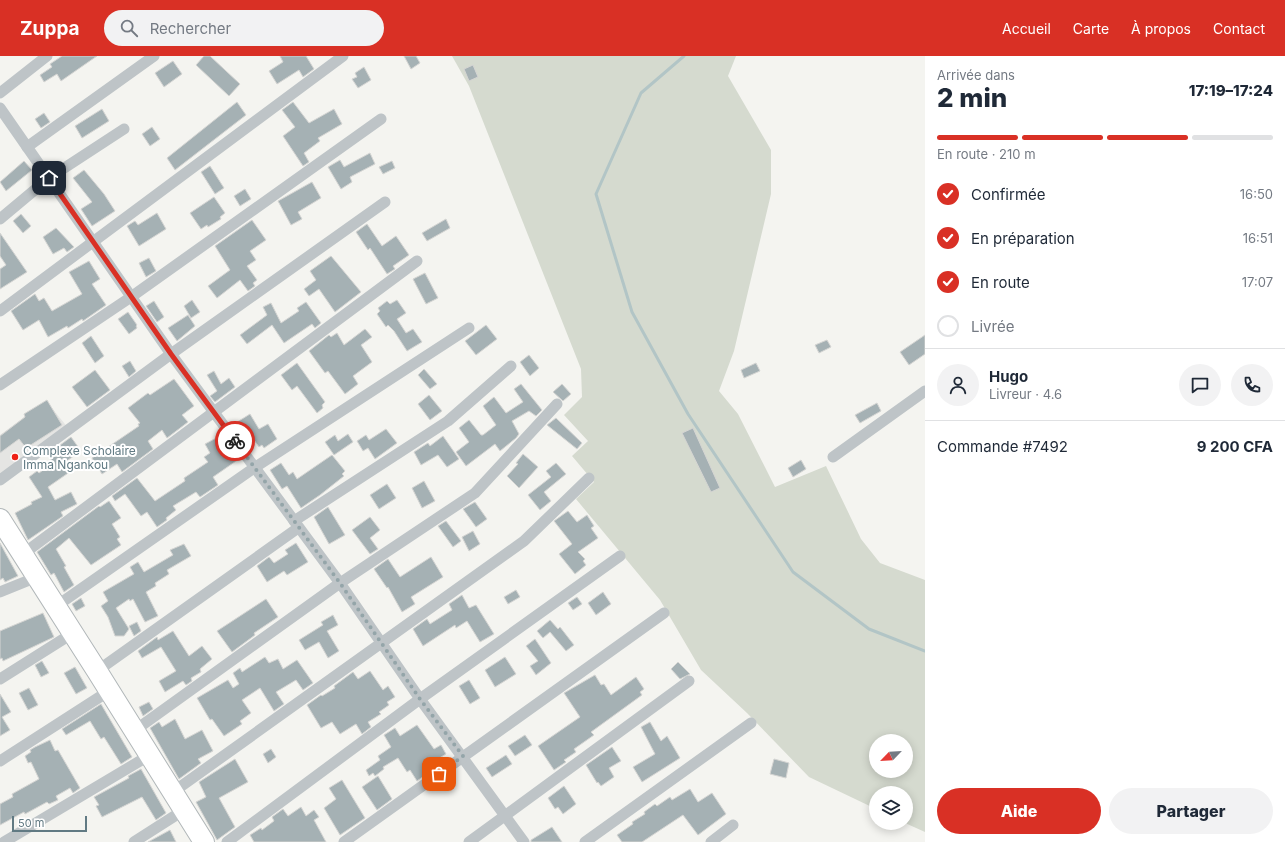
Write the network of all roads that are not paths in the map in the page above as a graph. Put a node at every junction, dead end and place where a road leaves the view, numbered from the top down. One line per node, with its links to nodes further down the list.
1 (47, 56): 4 (street)
2 (154, 56): 8 (street)
3 (343, 56): 12 (street)
4 (0, 93)
5 (0, 108): 8 (street)
6 (380, 119): 14 (street)
7 (124, 129): 9 (street)
8 (27, 147): 9 (street)
9 (49, 178): 11 (street); 12 (street)
10 (385, 202): 17 (street)
11 (0, 219)
12 (93, 241): 14 (street); 15 (street)
13 (417, 261): 22 (street)
14 (131, 297): 17 (street); 19 (street)
15 (0, 311)
16 (469, 328): 24 (street)
17 (171, 354): 22 (street); 26 (street)
18 (511, 366): 28 (street)
19 (0, 385)
20 (925, 391): 23 (street)
21 (558, 404): 32 (street)
22 (213, 412): 24 (street); 29 (street)
23 (833, 457)
24 (254, 468): 28 (street); 34 (street)
25 (589, 478): 37 (street)
26 (0, 480)
27 (0, 519): 29 (highway)
28 (296, 524): 32 (street); 38 (street)
29 (23, 554): 31 (highway)
30 (620, 556): 42 (street)
31 (37, 577): 33 (street); 34 (highway)
32 (340, 583): 37 (street); 44 (street)
33 (0, 592)
34 (55, 607): 36 (highway)
35 (664, 613): 46 (street)
36 (73, 634): 38 (highway); 39 (street)
37 (381, 643): 42 (street); 48 (street)
38 (97, 671): 41 (highway)
39 (0, 679)
40 (689, 681): 50 (street)
41 (109, 691): 44 (highway); 47 (street)
42 (420, 699): 46 (street); 55 (street)
43 (751, 723): 59 (street)
44 (134, 731): 45 (highway)
45 (150, 754): 48 (highway); 52 (street)
46 (463, 756): 50 (street); 56 (street)
47 (0, 761)
48 (173, 792): 49 (highway)
49 (184, 810): 53 (street); 54 (highway)
50 (506, 816): 57 (street); 58 (street)
51 (733, 825): 60 (street)
52 (4, 842)
53 (134, 842)
54 (204, 842)
55 (227, 842)
56 (344, 842)
57 (469, 842)
58 (524, 842)
59 (585, 842)
60 (711, 842)

